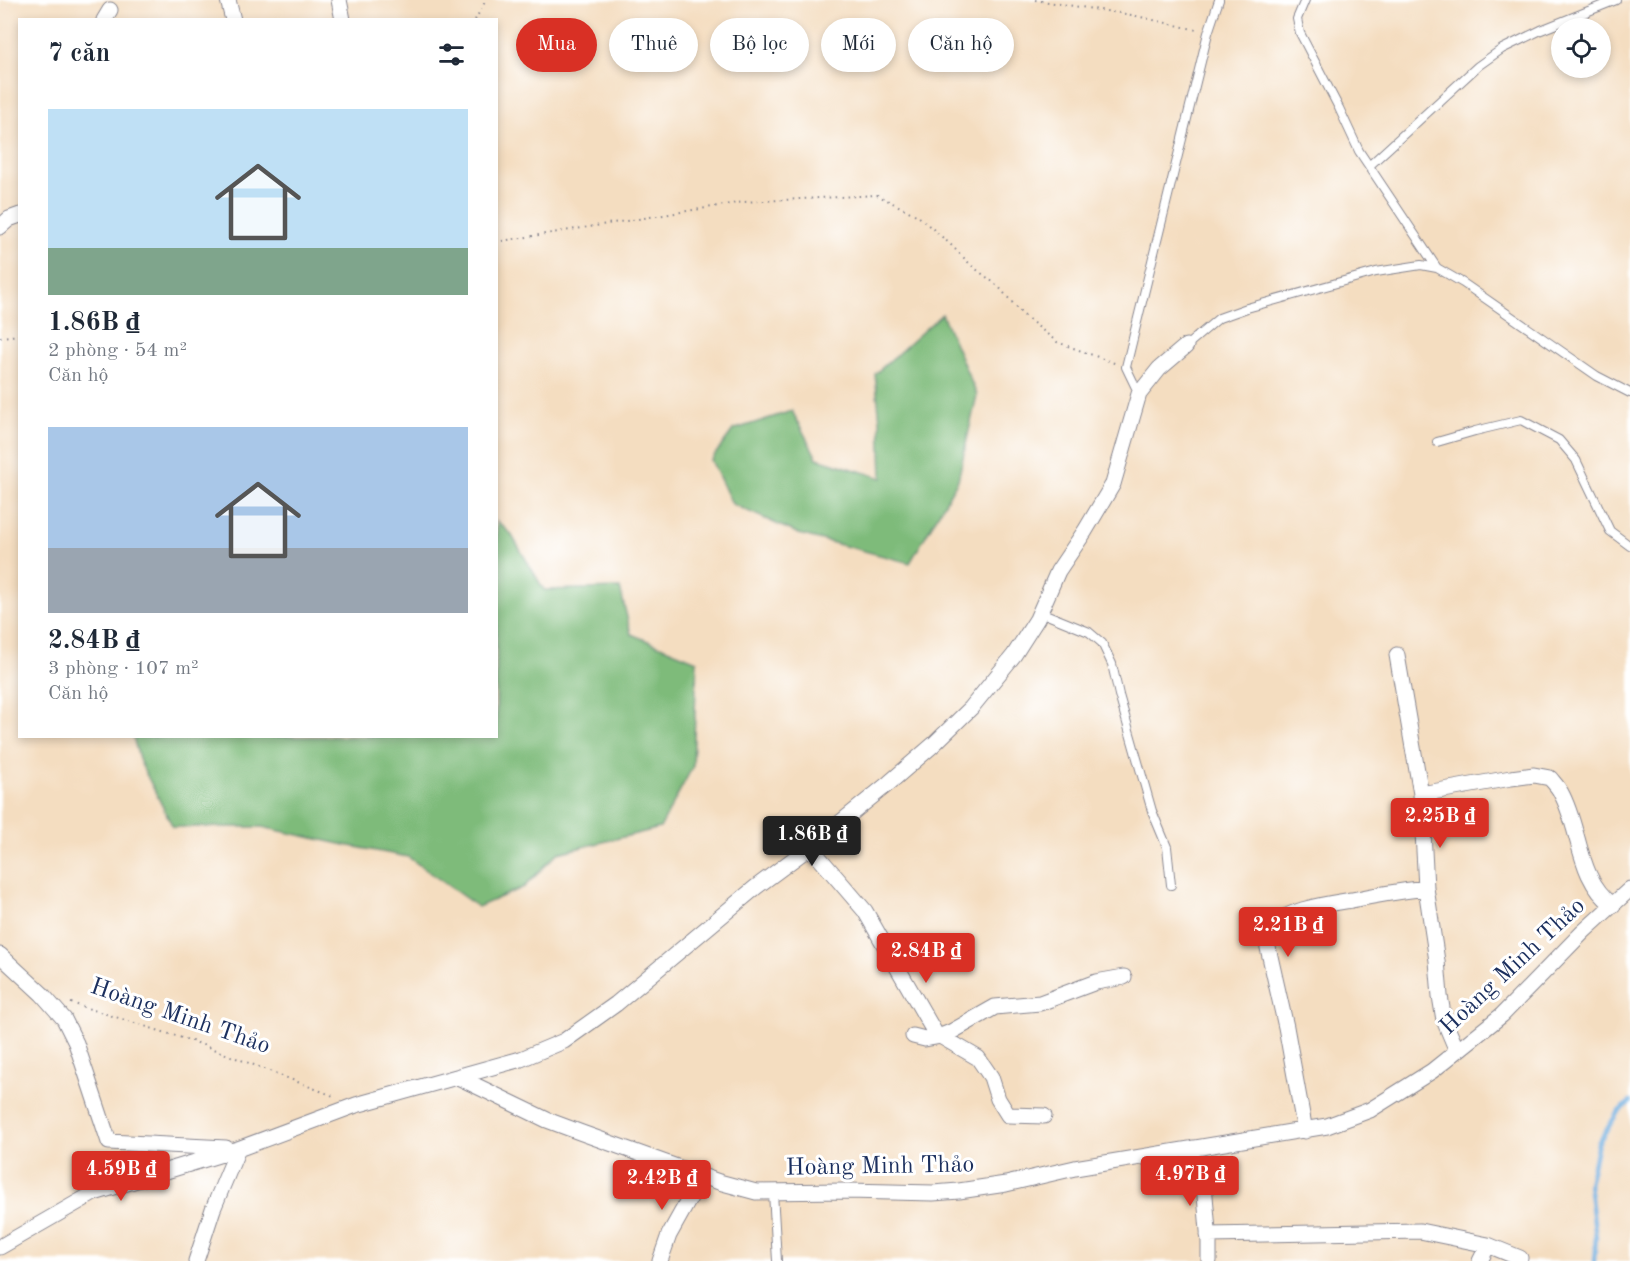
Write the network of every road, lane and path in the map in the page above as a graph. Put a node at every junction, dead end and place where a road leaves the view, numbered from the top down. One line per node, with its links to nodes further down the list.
1 (228, 0): 8 (street)
2 (339, 0): 9 (street)
3 (486, 0): 10 (path)
4 (1035, 0): 11 (path)
5 (1219, 0): 11 (lane)
6 (1305, 0): 12 (lane)
7 (1616, 0): 12 (lane)
8 (232, 18)
9 (343, 18)
10 (476, 18)
11 (1208, 33): 20 (lane)
12 (1369, 166): 16 (lane)
13 (18, 216): 14 (street)
14 (0, 227)
15 (498, 242): 20 (path)
16 (1437, 268): 19 (lane); 21 (lane)
17 (18, 335): 18 (path)
18 (0, 337)
19 (1186, 346): 22 (street)
20 (1126, 367): 22 (lane)
21 (1630, 393)
22 (1139, 394): 25 (street)
23 (1437, 442): 24 (lane)
24 (1630, 546)
25 (1040, 612): 28 (street); 29 (lane)
26 (1397, 655): 27 (street)
27 (1421, 794): 30 (street); 32 (street)
28 (810, 847): 37 (street); 39 (street)
29 (1171, 885)
30 (1426, 888): 38 (street); 42 (street)
31 (1630, 889): 32 (street, Hoàng Minh Thảo)
32 (1613, 905): 38 (street, Hoàng Minh Thảo)
33 (0, 955): 35 (street)
34 (1124, 977): 37 (street)
35 (42, 994): 40 (path, Hoàng Minh Thảo); 44 (street)
36 (913, 1036): 37 (street)
37 (941, 1036): 41 (street)
38 (1457, 1051): 42 (street, Hoàng Minh Thảo)
39 (458, 1077): 40 (street); 45 (street, Hoàng Minh Thảo)
40 (356, 1105): 44 (street)
41 (1044, 1116)
42 (1305, 1131): 43 (street, Hoàng Minh Thảo)
43 (1193, 1148): 46 (street, Hoàng Minh Thảo); 47 (street)
44 (238, 1149): 49 (street); 51 (street)
45 (702, 1176): 46 (street, Hoàng Minh Thảo); 52 (street)
46 (773, 1192): 53 (lane)
47 (1208, 1235): 48 (street); 54 (street)
48 (1488, 1245): 50 (street); 55 (street)
49 (0, 1247)
50 (1520, 1258)
51 (196, 1261)
52 (660, 1261)
53 (777, 1261)
54 (1209, 1261)
55 (1480, 1261)

